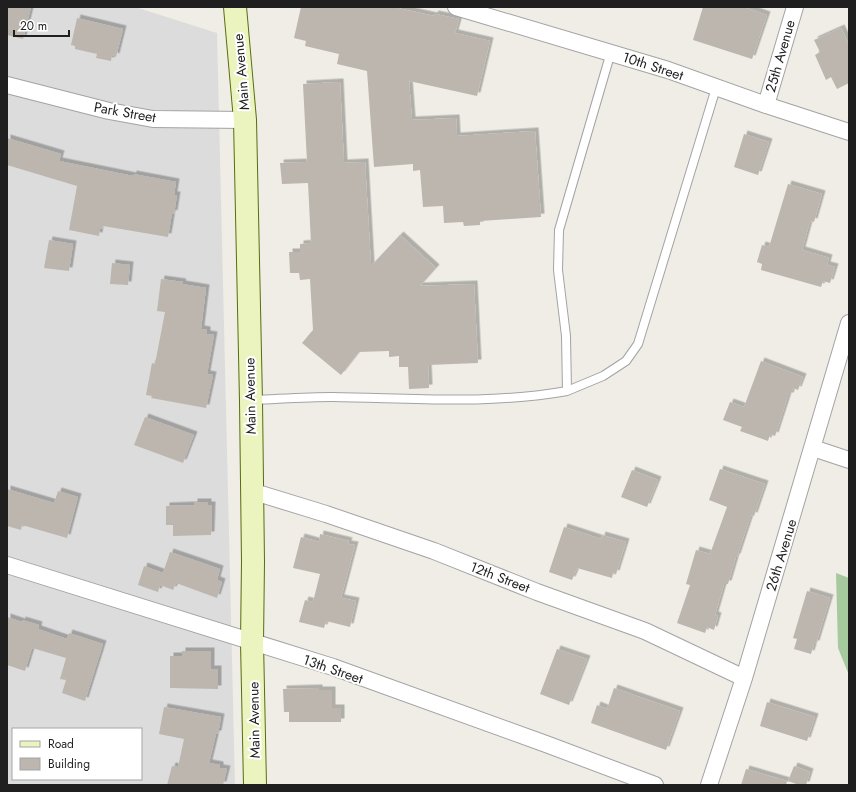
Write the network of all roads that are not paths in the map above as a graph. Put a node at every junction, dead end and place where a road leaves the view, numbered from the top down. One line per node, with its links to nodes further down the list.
1 (235, 7): 8 (main road, Main Avenue)
2 (456, 7): 4 (street, 10th Street)
3 (795, 7): 7 (street, 25th Avenue)
4 (611, 52): 6 (street, 10th Street); 11 (lane)
5 (7, 85): 8 (street, Park Street)
6 (716, 88): 7 (street, 10th Street); 11 (lane)
7 (766, 105): 9 (street, 10th Street)
8 (245, 120): 12 (main road, Main Avenue)
9 (849, 132)
10 (849, 323): 13 (street, 26th Avenue)
11 (567, 391): 12 (lane)
12 (251, 401): 15 (main road, Main Avenue)
13 (813, 448): 14 (street); 18 (street, 26th Avenue)
14 (849, 460)
15 (251, 491): 17 (main road, Main Avenue); 18 (street, 12th Street)
16 (7, 565): 17 (street, 13th Street)
17 (252, 642): 19 (main road, Main Avenue); 20 (street, 13th Street)
18 (744, 678): 21 (street, 26th Avenue)
19 (255, 785)
20 (655, 785)
21 (709, 785)

